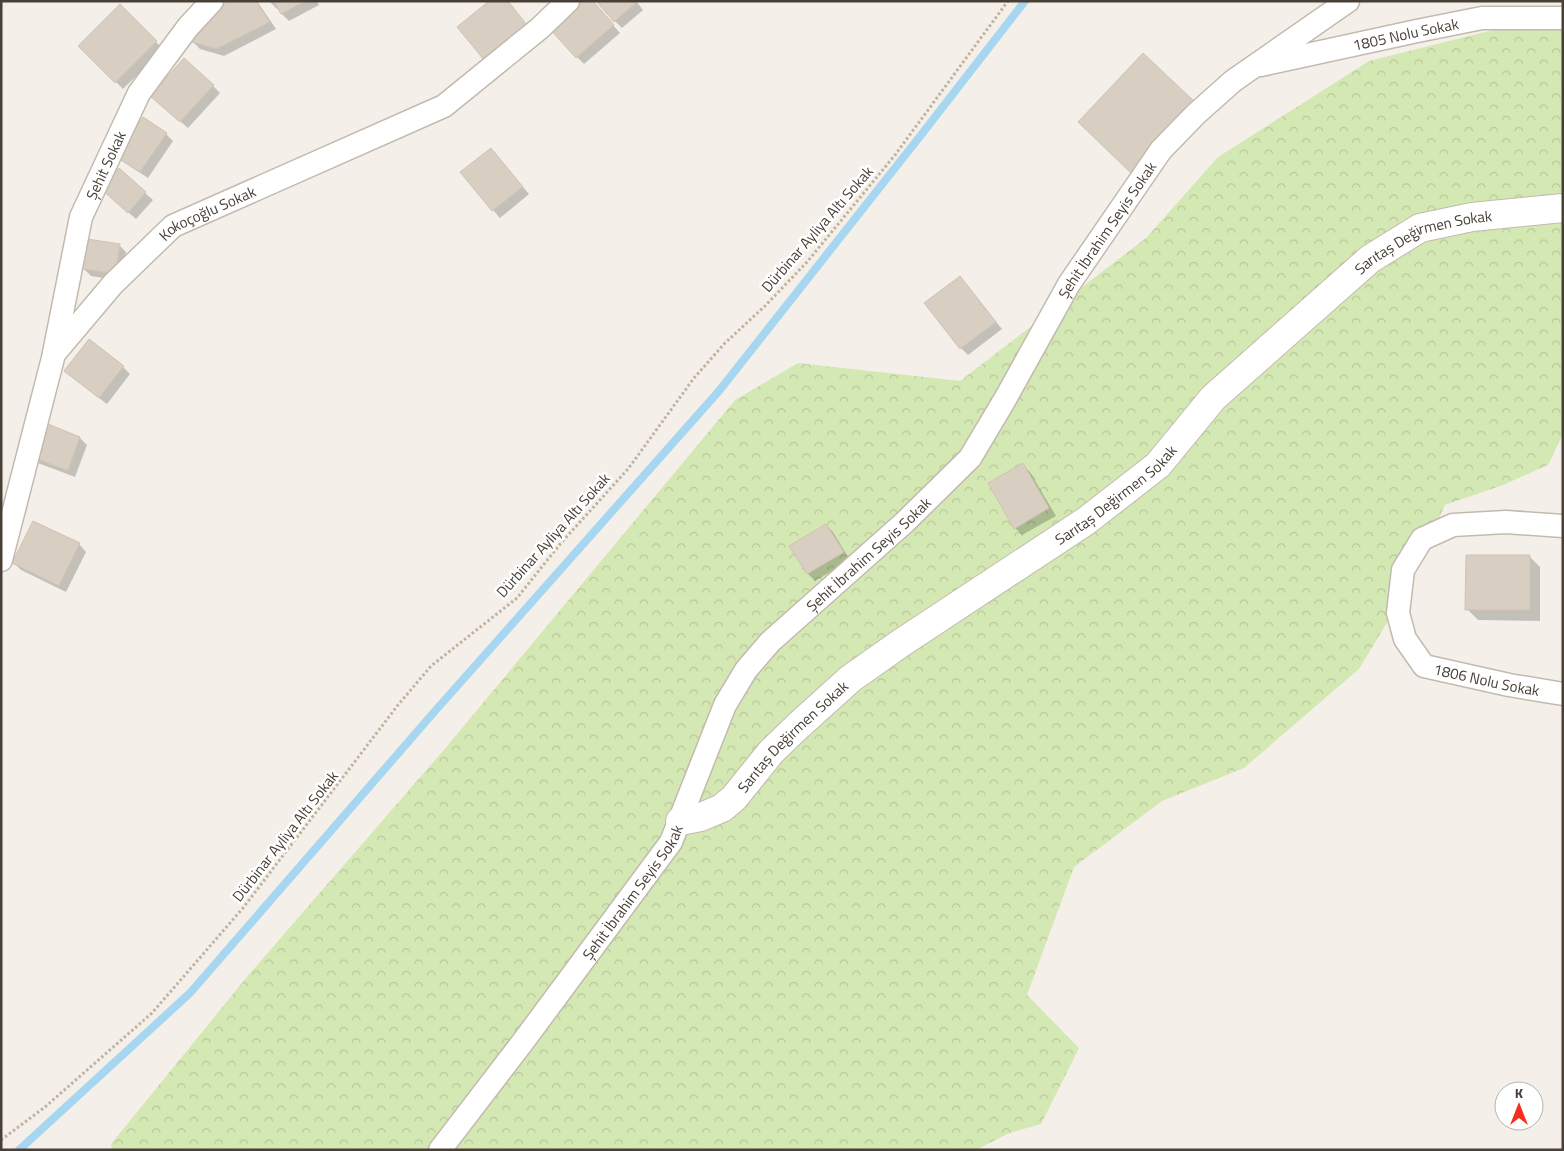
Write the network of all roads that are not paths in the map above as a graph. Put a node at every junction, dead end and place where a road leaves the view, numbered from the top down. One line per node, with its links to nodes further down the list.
1 (212, 1): 7 (street, Şehit Sokak)
2 (568, 1): 7 (street, Kokoçoğlu Sokak)
3 (1348, 1): 5 (street, Şehit İbrahim Seyis Sokak)
4 (1563, 18): 5 (street, 1805 Nolu Sokak)
5 (1250, 68): 11 (street, Şehit İbrahim Seyis Sokak)
6 (1563, 208): 11 (street, Sarıtaş Değirmen Sokak)
7 (54, 354): 9 (street, Kokoçoğlu Sokak)
8 (1563, 526): 10 (street, 1806 Nolu Sokak)
9 (1, 560)
10 (1563, 694)
11 (680, 822): 12 (street, Şehit İbrahim Seyis Sokak)
12 (440, 1150)

